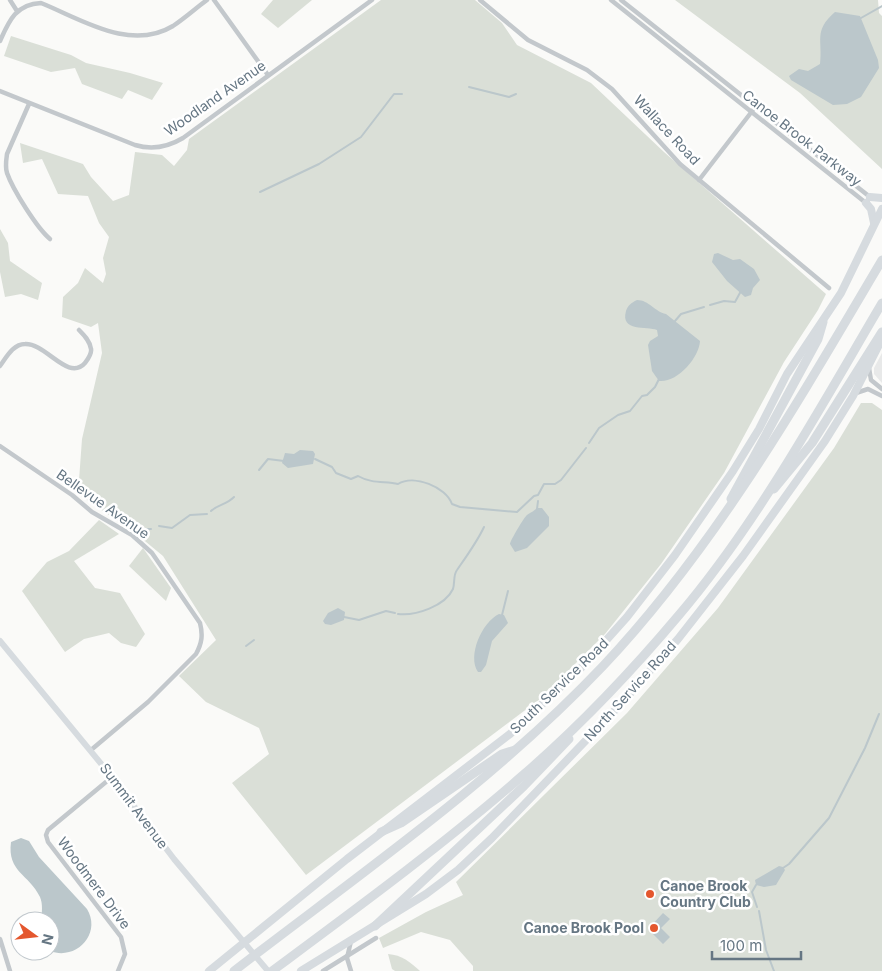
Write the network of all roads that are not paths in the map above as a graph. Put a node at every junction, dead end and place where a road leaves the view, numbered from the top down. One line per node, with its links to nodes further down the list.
1 (10, 0): 9 (street)
2 (207, 0): 8 (street)
3 (214, 0): 11 (street)
4 (372, 0): 11 (street, Woodland Avenue)
5 (480, 0): 16 (street, Wallace Road)
6 (611, 0): 15 (street, Canoe Brook Parkway)
7 (621, 0): 14 (street, Canoe Brook Parkway)
8 (33, 2): 9 (street)
9 (17, 11): 10 (street)
10 (0, 41)
11 (268, 75): 13 (street, Woodland Avenue)
12 (0, 91): 13 (street, Woodland Avenue)
13 (29, 104): 21 (street)
14 (756, 107): 15 (street); 18 (street, Canoe Brook Parkway)
15 (752, 112): 16 (street); 18 (street, Canoe Brook Parkway)
16 (699, 180): 23 (street, Wallace Road)
17 (882, 198): 18 (main road)
18 (868, 200): 20 (main road)
19 (882, 209): 20 (main road, South Service Road)
20 (874, 224): 25 (main road, South Service Road)
21 (50, 240)
22 (882, 259): 35 (highway)
23 (829, 288)
24 (882, 303): 36 (highway)
25 (823, 322): 35 (highway); 42 (main road, South Service Road)
26 (79, 330): 30 (street)
27 (882, 332): 36 (highway)
28 (882, 339): 29 (main road, North Service Road)
29 (870, 362): 31 (street); 32 (main road, North Service Road)
30 (0, 366)
31 (882, 389)
32 (853, 396): 33 (street); 43 (main road, North Service Road)
33 (882, 396)
34 (0, 446): 40 (street, Bellevue Avenue)
35 (726, 512): 39 (highway)
36 (754, 512): 38 (highway)
37 (0, 641): 40 (street, Summit Avenue)
38 (622, 678): 43 (highway); 54 (highway)
39 (520, 748): 42 (highway); 52 (highway)
40 (91, 750): 41 (street, Summit Avenue)
41 (112, 777): 47 (street, Summit Avenue); 50 (street, Woodmere Drive)
42 (381, 832): 47 (main road, South Service Road)
43 (375, 926): 46 (main road, North Service Road)
44 (376, 938): 48 (street)
45 (0, 939): 49 (street)
46 (351, 940): 48 (street); 55 (main road, North Service Road)
47 (244, 941): 51 (main road, South Service Road); 53 (street, Summit Avenue)
48 (347, 958): 56 (street); 57 (street)
49 (10, 971)
50 (118, 971)
51 (209, 971)
52 (234, 971)
53 (268, 971)
54 (272, 971)
55 (301, 971)
56 (324, 971)
57 (351, 971)

